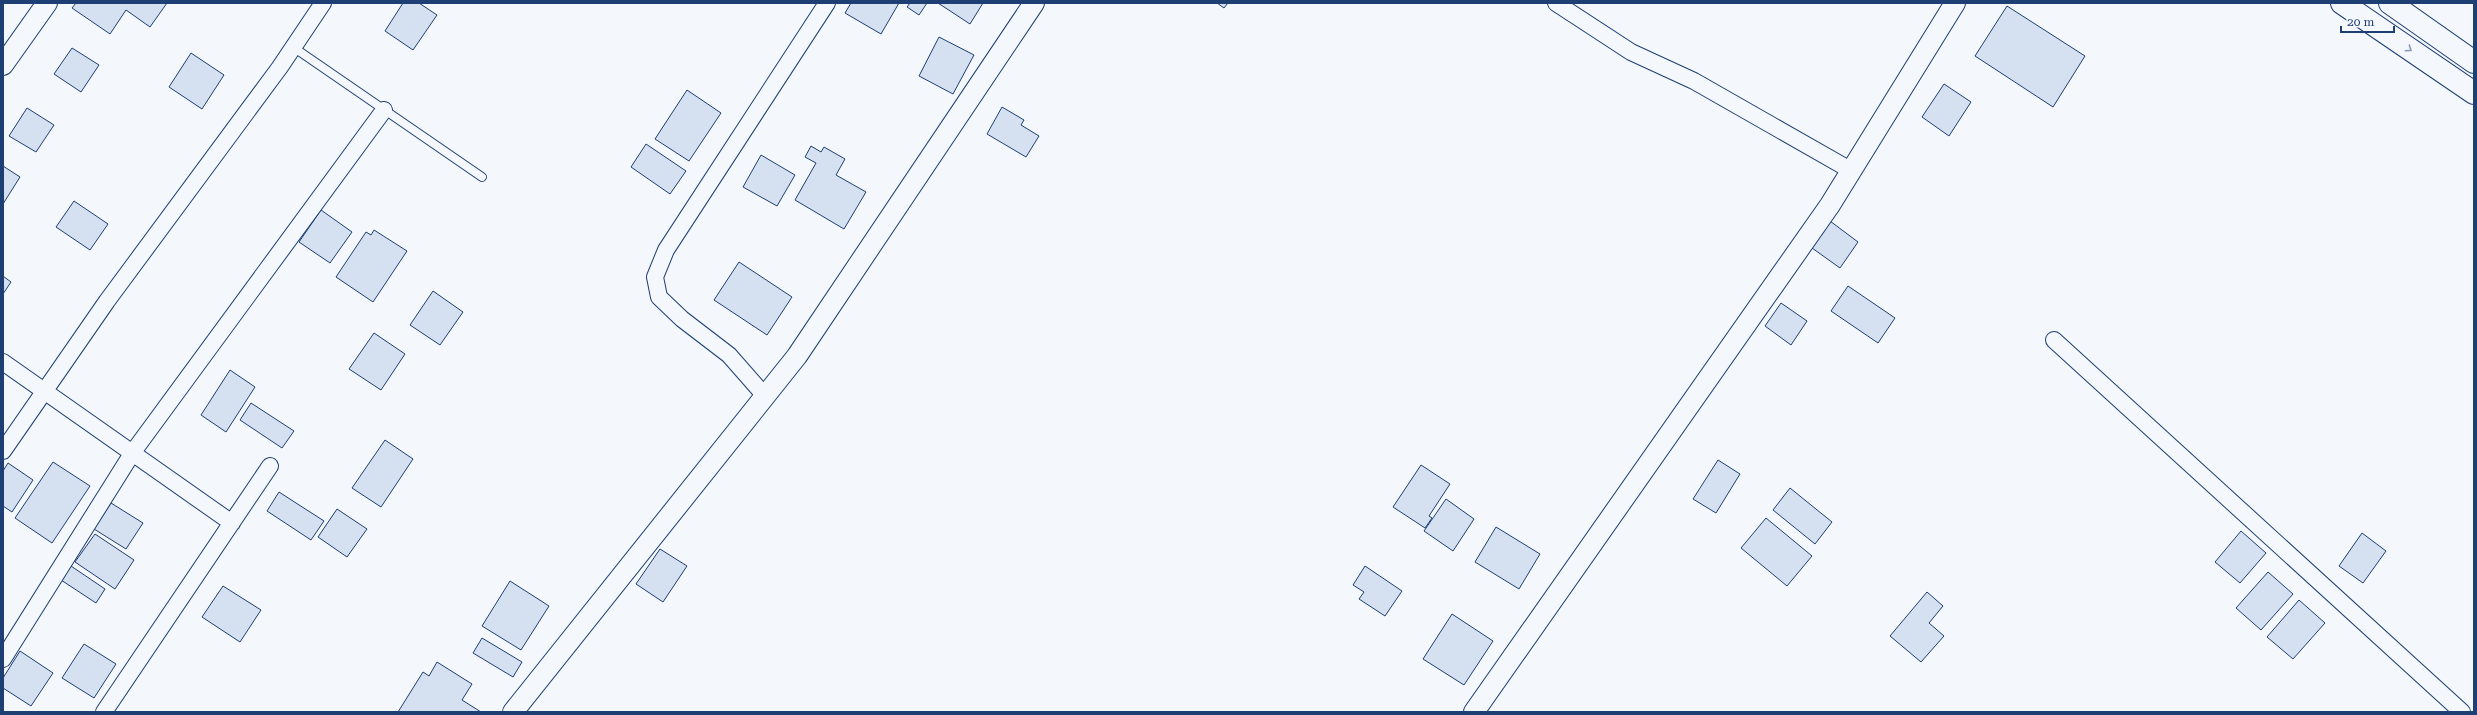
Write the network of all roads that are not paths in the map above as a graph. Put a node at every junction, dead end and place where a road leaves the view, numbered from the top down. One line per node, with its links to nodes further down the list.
1 (47, 3): 11 (street)
2 (323, 3): 9 (street)
3 (827, 3): 19 (street)
4 (1034, 3): 19 (street)
5 (1556, 3): 14 (street)
6 (2342, 3): 12 (highway, one-way to 12)
7 (2390, 3): 10 (highway)
8 (1951, 4): 14 (street)
9 (293, 47): 13 (lane); 18 (street)
10 (2474, 62)
11 (3, 66)
12 (2474, 93)
13 (384, 110): 15 (lane); 21 (street)
14 (1852, 171): 27 (street)
15 (482, 177)
16 (2054, 340): 28 (street)
17 (3, 362): 18 (street)
18 (45, 392): 20 (street); 21 (street)
19 (765, 396): 26 (street)
20 (3, 451)
21 (133, 452): 23 (street); 24 (street)
22 (270, 466): 23 (street)
23 (232, 523): 25 (street)
24 (3, 659)
25 (104, 712)
26 (513, 712)
27 (1474, 712)
28 (2462, 712)

